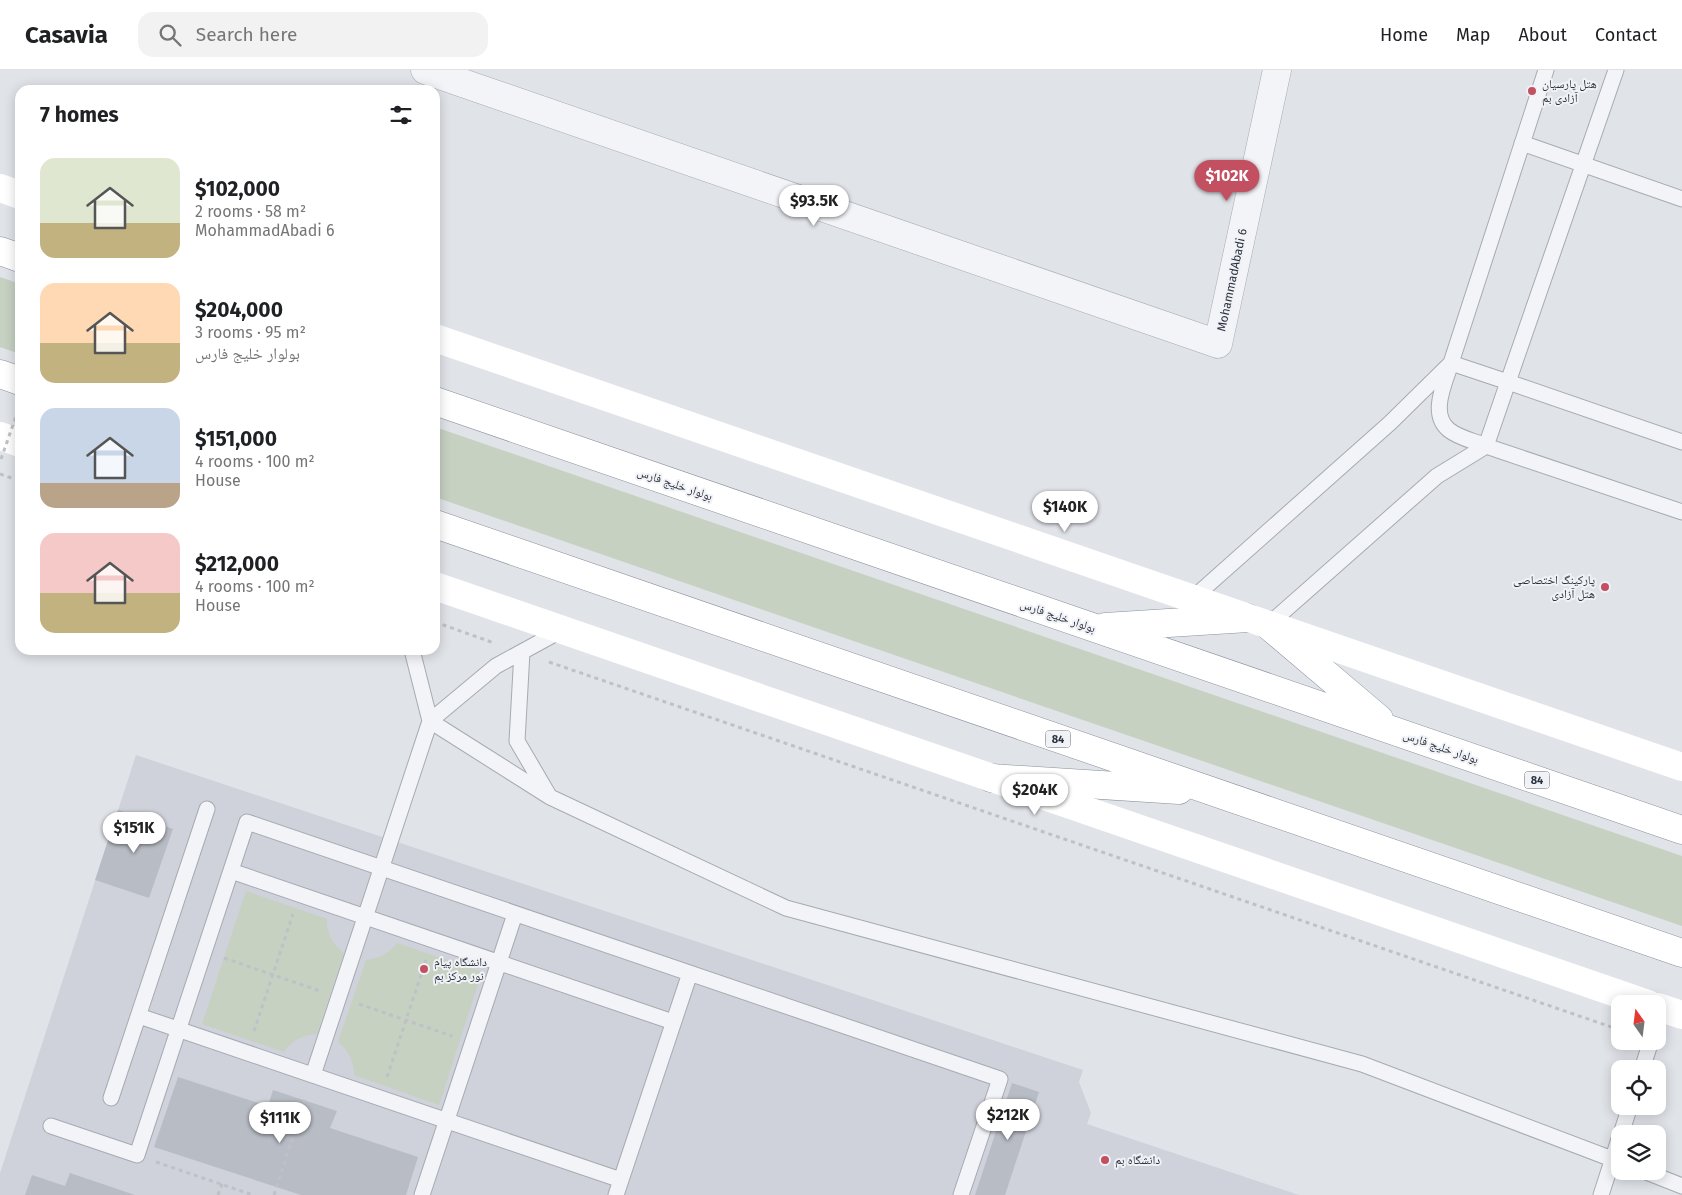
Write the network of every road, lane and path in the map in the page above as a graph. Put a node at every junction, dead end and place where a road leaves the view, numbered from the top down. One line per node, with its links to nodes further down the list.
1 (425, 70): 2 (street, MohammadAbadi 6)
2 (1277, 70)
3 (1546, 70): 5 (lane)
4 (1616, 70): 6 (lane)
5 (1522, 144): 6 (lane); 13 (lane)
6 (1583, 164): 9 (lane); 16 (lane)
7 (0, 188): 8 (main road)
8 (15, 193)
9 (1682, 198)
10 (0, 251): 11 (main road)
11 (15, 256)
12 (440, 340): 27 (main road)
13 (1451, 363): 16 (lane); 21 (lane); 27 (lane)
14 (0, 374): 15 (main road)
15 (15, 379)
16 (1508, 382): 19 (lane); 21 (lane)
17 (440, 403): 30 (main road, بولوار خلیج فارس / 84)
18 (15, 421): 20 (path, bridge)
19 (1682, 442)
20 (7, 446)
21 (1486, 446): 24 (lane); 28 (lane)
22 (0, 474): 23 (path)
23 (15, 479)
24 (1682, 512)
25 (440, 526): 38 (main road, 84)
26 (440, 588): 31 (main road)
27 (1192, 599): 28 (main road)
28 (1258, 622): 30 (main road); 35 (main road); 36 (main road)
29 (440, 624): 32 (path)
30 (1092, 627): 35 (main road, بولوار خلیج فارس / 84)
31 (562, 630): 32 (lane); 37 (main road)
32 (522, 652): 34 (lane); 39 (lane); 54 (path)
33 (413, 655): 34 (lane)
34 (430, 721): 39 (lane); 42 (lane)
35 (1391, 730): 41 (main road, بولوار خلیج فارس / 84)
36 (1682, 767)
37 (991, 778): 38 (main road); 51 (main road)
38 (1215, 792): 48 (main road, 84)
39 (550, 797): 64 (lane)
40 (207, 809): 52 (lane)
41 (1682, 830)
42 (382, 868): 43 (lane); 45 (lane); 46 (lane)
43 (231, 871): 44 (lane); 55 (lane)
44 (299, 894): 46 (lane); 56 (path)
45 (515, 914): 49 (lane); 50 (lane)
46 (366, 917): 47 (lane); 57 (lane)
47 (433, 940): 49 (lane); 59 (path)
48 (1682, 953)
49 (499, 963): 53 (lane); 61 (lane)
50 (690, 973): 53 (lane); 74 (lane)
51 (1615, 995)
52 (139, 1016): 55 (lane); 58 (lane)
53 (673, 1022): 69 (lane)
54 (1611, 1027)
55 (179, 1030): 56 (lane); 63 (lane)
56 (247, 1053): 57 (lane)
57 (313, 1075): 59 (lane)
58 (111, 1098)
59 (380, 1098): 61 (lane)
60 (305, 1100): 72 (path)
61 (446, 1121): 69 (lane); 73 (lane)
62 (51, 1126): 63 (lane)
63 (137, 1155): 67 (path)
64 (1611, 1159)
65 (1611, 1172): 75 (lane)
66 (1666, 1180): 68 (lane)
67 (222, 1184): 70 (path); 71 (path)
68 (1682, 1186)
69 (618, 1188)
70 (218, 1195)
71 (252, 1195)
72 (274, 1195)
73 (422, 1195)
74 (961, 1195)
75 (1600, 1195)

